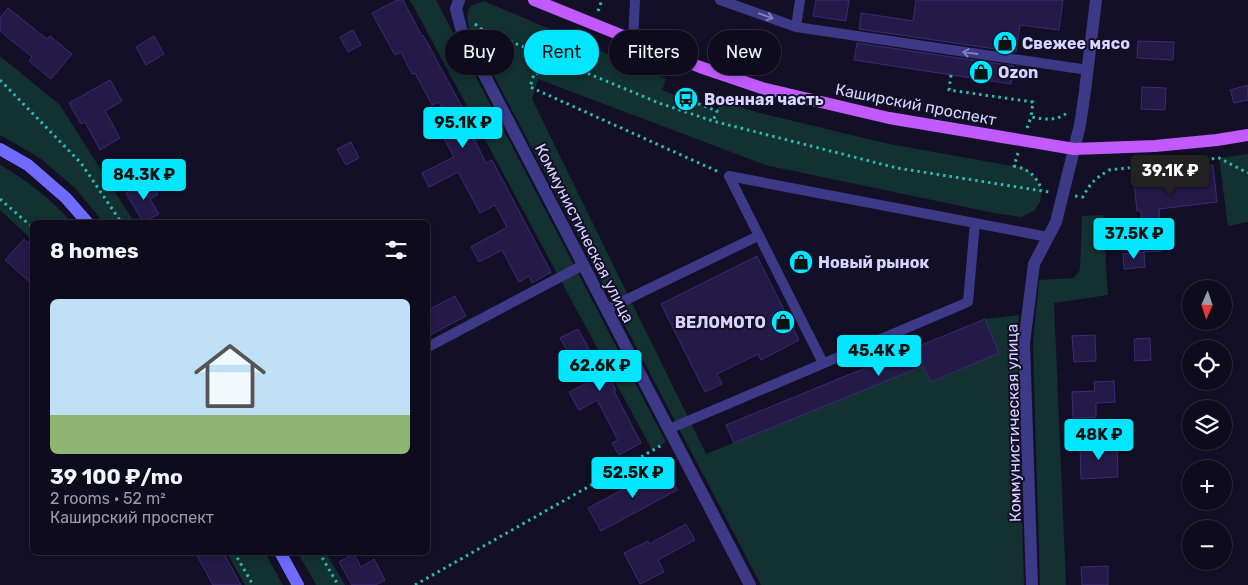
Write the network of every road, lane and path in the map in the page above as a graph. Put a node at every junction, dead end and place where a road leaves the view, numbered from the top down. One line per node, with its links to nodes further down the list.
1 (534, 0): 9 (main road, Каширский проспект)
2 (635, 0): 8 (lane)
3 (720, 0): 7 (lane, one-way to 7)
4 (800, 0): 7 (lane)
5 (1096, 0): 12 (street, Коммунистическая улица)
6 (458, 4): 10 (path); 33 (street, Коммунистическая улица)
7 (796, 27): 12 (lane, one-way to 7)
8 (634, 30)
9 (609, 31)
10 (524, 47)
11 (698, 66): 21 (main road, Каширский проспект)
12 (1088, 70): 21 (street, Коммунистическая улица)
13 (534, 75): 24 (path)
14 (591, 75): 19 (path)
15 (951, 75): 18 (path)
16 (0, 80): 28 (path)
17 (686, 99): 19 (path)
18 (1031, 117)
19 (713, 121): 25 (path)
20 (1248, 135): 21 (main road, Каширский проспект)
21 (1074, 148): 25 (street, Коммунистическая улица)
22 (0, 150): 27 (main road)
23 (1248, 173): 25 (path)
24 (728, 176): 29 (lane); 31 (lane)
25 (1064, 194): 32 (street, Коммунистическая улица)
26 (0, 199): 30 (path)
27 (85, 220)
28 (120, 220)
29 (975, 223): 32 (lane); 36 (lane)
30 (30, 225)
31 (758, 236): 34 (lane); 36 (lane)
32 (1048, 237): 46 (street, Коммунистическая улица)
33 (583, 264): 34 (street, Коммунистическая улица); 35 (lane)
34 (607, 310): 37 (street, Коммунистическая улица)
35 (430, 346)
36 (823, 363): 37 (lane)
37 (671, 433): 44 (path); 45 (street, Коммунистическая улица)
38 (236, 555): 41 (path)
39 (282, 555): 42 (main road)
40 (321, 555): 43 (path)
41 (253, 585)
42 (298, 585)
43 (338, 585)
44 (415, 585)
45 (750, 585)
46 (1032, 585)

